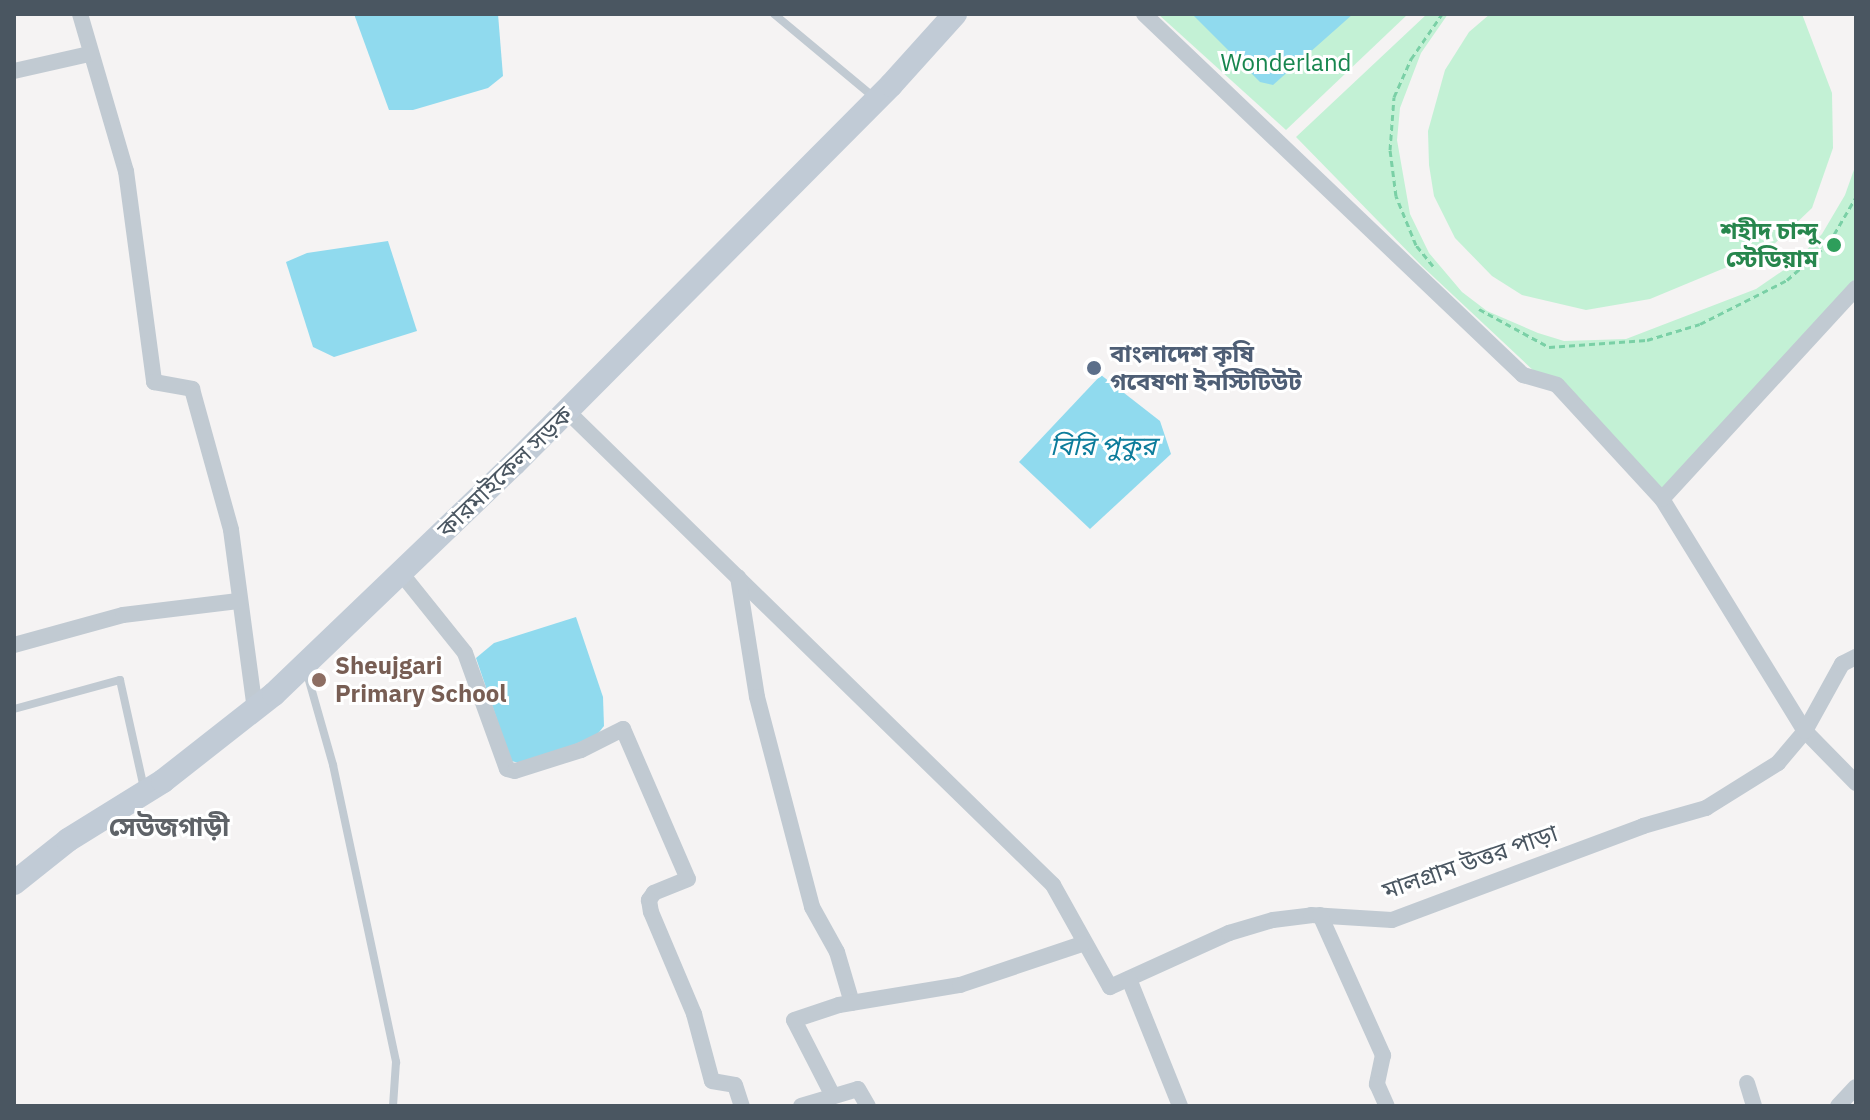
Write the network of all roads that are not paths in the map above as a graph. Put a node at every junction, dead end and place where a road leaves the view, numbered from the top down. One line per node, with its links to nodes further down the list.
1 (80, 14): 5 (street)
2 (774, 14): 7 (lane)
3 (955, 14): 7 (street, কারমাইকেল সড়ক)
4 (1144, 14): 10 (street)
5 (89, 54): 6 (street); 13 (street)
6 (14, 71)
7 (876, 99): 9 (street, কারমাইকেল সড়ক)
8 (1856, 288): 10 (street)
9 (567, 411): 11 (street, কারমাইকেল সড়ক); 12 (street)
10 (1662, 499): 19 (street)
11 (401, 573): 16 (street, কারমাইকেল সড়ক); 31 (street)
12 (738, 577): 24 (street); 26 (street)
13 (238, 601): 14 (street); 18 (street)
14 (14, 645)
15 (1856, 657): 19 (street, মালগ্রাম উত্তর পাড়া)
16 (304, 665): 18 (street, কারমাইকেল সড়ক); 30 (lane)
17 (14, 709): 21 (lane)
18 (255, 709): 21 (street, কারমাইকেল সড়ক)
19 (1805, 731): 20 (street); 23 (street, মালগ্রাম উত্তর পাড়া)
20 (1856, 783)
21 (145, 792): 22 (street, কারমাইকেল সড়ক)
22 (14, 883)
23 (1320, 915): 25 (street, মালগ্রাম উত্তর পাড়া); 35 (street)
24 (1082, 944): 25 (street); 26 (street)
25 (1129, 979): 34 (street)
26 (852, 1003): 29 (street)
27 (1747, 1083): 36 (street)
28 (1856, 1087): 37 (street)
29 (833, 1096): 32 (street); 33 (street)
30 (393, 1106)
31 (742, 1106)
32 (801, 1106)
33 (868, 1106)
34 (1180, 1106)
35 (1387, 1106)
36 (1754, 1106)
37 (1838, 1106)

